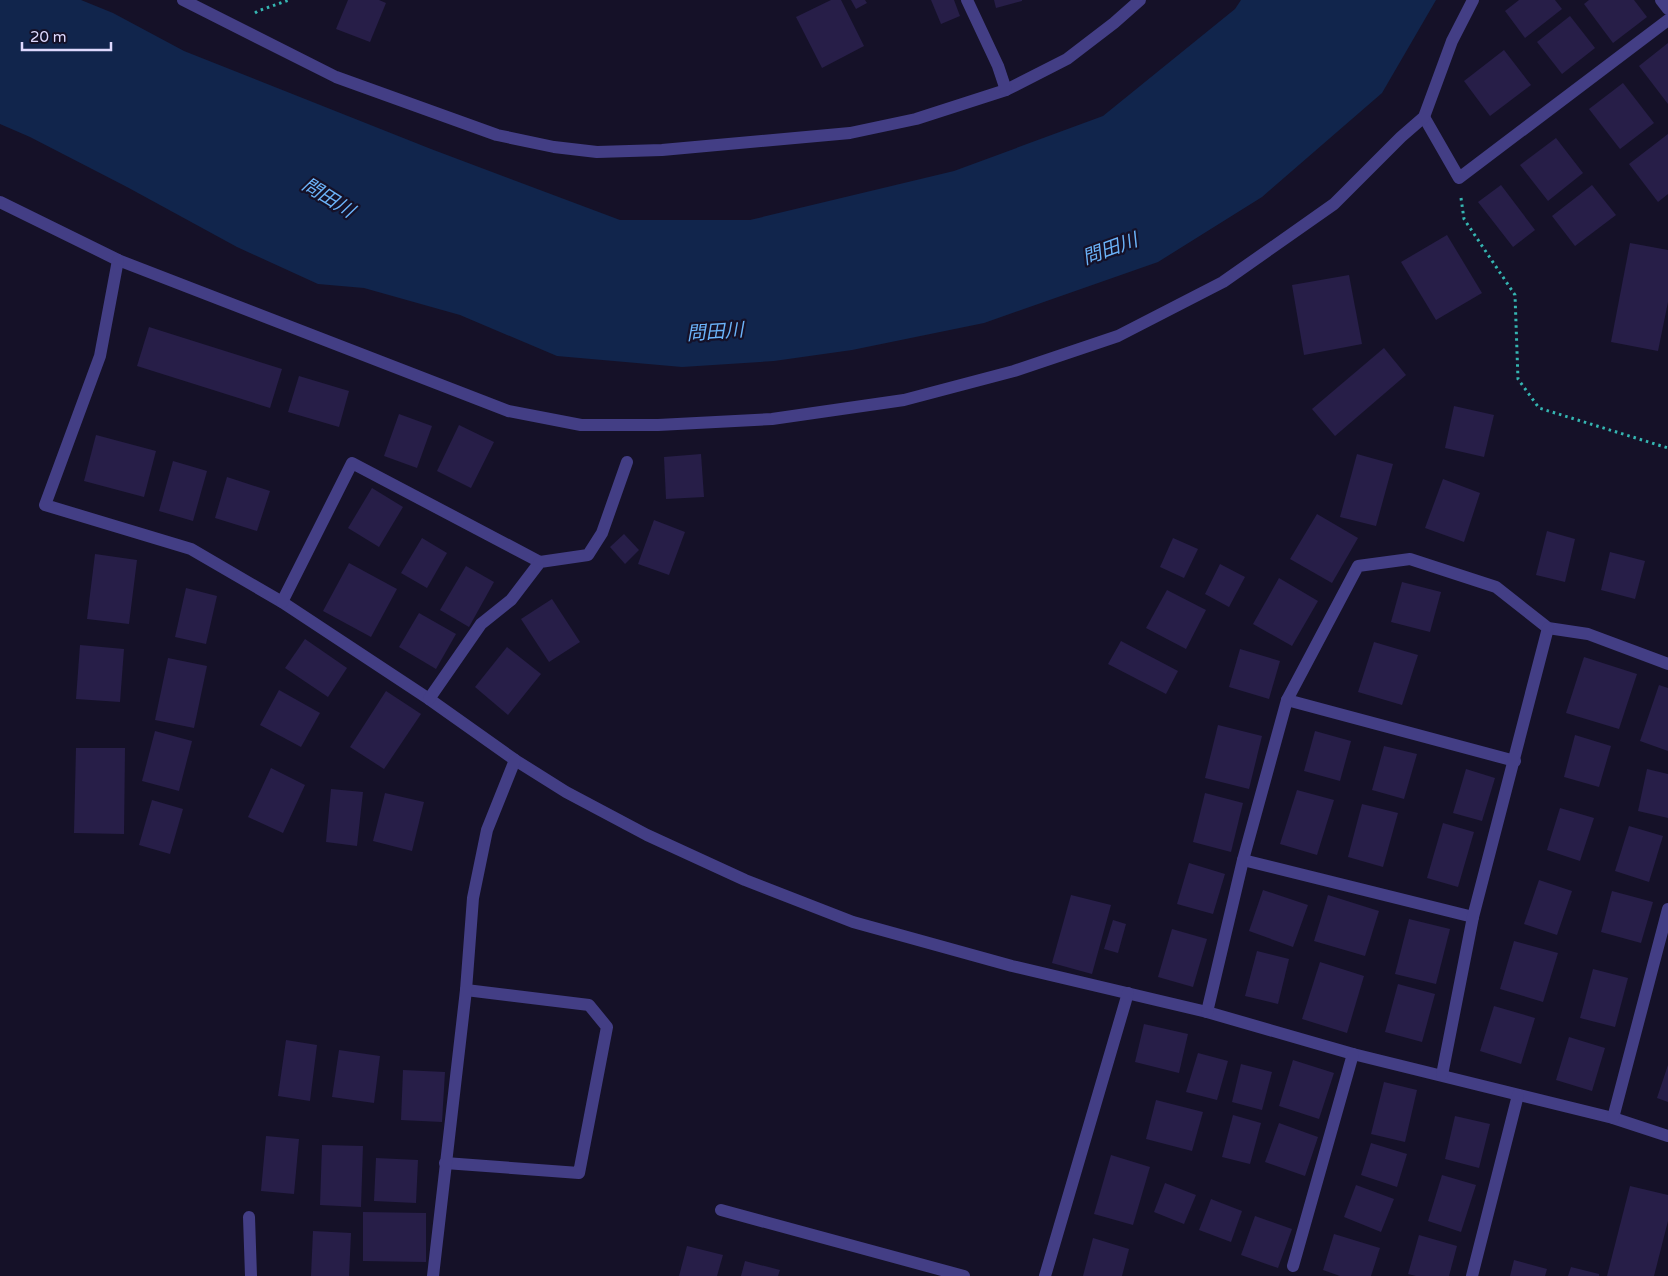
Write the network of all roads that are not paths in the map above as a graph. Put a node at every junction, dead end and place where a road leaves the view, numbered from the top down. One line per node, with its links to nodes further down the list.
1 (183, 0): 8 (street)
2 (967, 0): 8 (street)
3 (1140, 0): 8 (street)
4 (1472, 0): 9 (street)
5 (1661, 0): 6 (street)
6 (1668, 9)
7 (1668, 20): 9 (street)
8 (1006, 90)
9 (1424, 117): 11 (street)
10 (0, 202): 11 (street)
11 (118, 260): 14 (street)
12 (627, 462): 13 (street)
13 (540, 562): 14 (street); 17 (street)
14 (282, 602): 17 (street)
15 (1548, 628): 16 (street); 18 (street); 20 (street)
16 (1668, 664)
17 (429, 699): 19 (street)
18 (1288, 700): 20 (street); 21 (street)
19 (515, 760): 24 (street); 25 (street)
20 (1515, 761): 23 (street)
21 (1243, 860): 23 (street); 26 (street)
22 (1668, 909): 30 (street)
23 (1473, 917): 28 (street)
24 (466, 990): 32 (street); 32 (street)
25 (1128, 993): 26 (street); 39 (street)
26 (1207, 1012): 27 (street)
27 (1353, 1054): 28 (street); 35 (street)
28 (1442, 1075): 29 (street)
29 (1518, 1095): 30 (street); 40 (street)
30 (1613, 1118): 31 (street)
31 (1668, 1136)
32 (445, 1163): 37 (street)
33 (720, 1210): 38 (street)
34 (250, 1217): 36 (street)
35 (1293, 1266)
36 (251, 1276)
37 (434, 1276)
38 (964, 1276)
39 (1045, 1276)
40 (1472, 1276)

